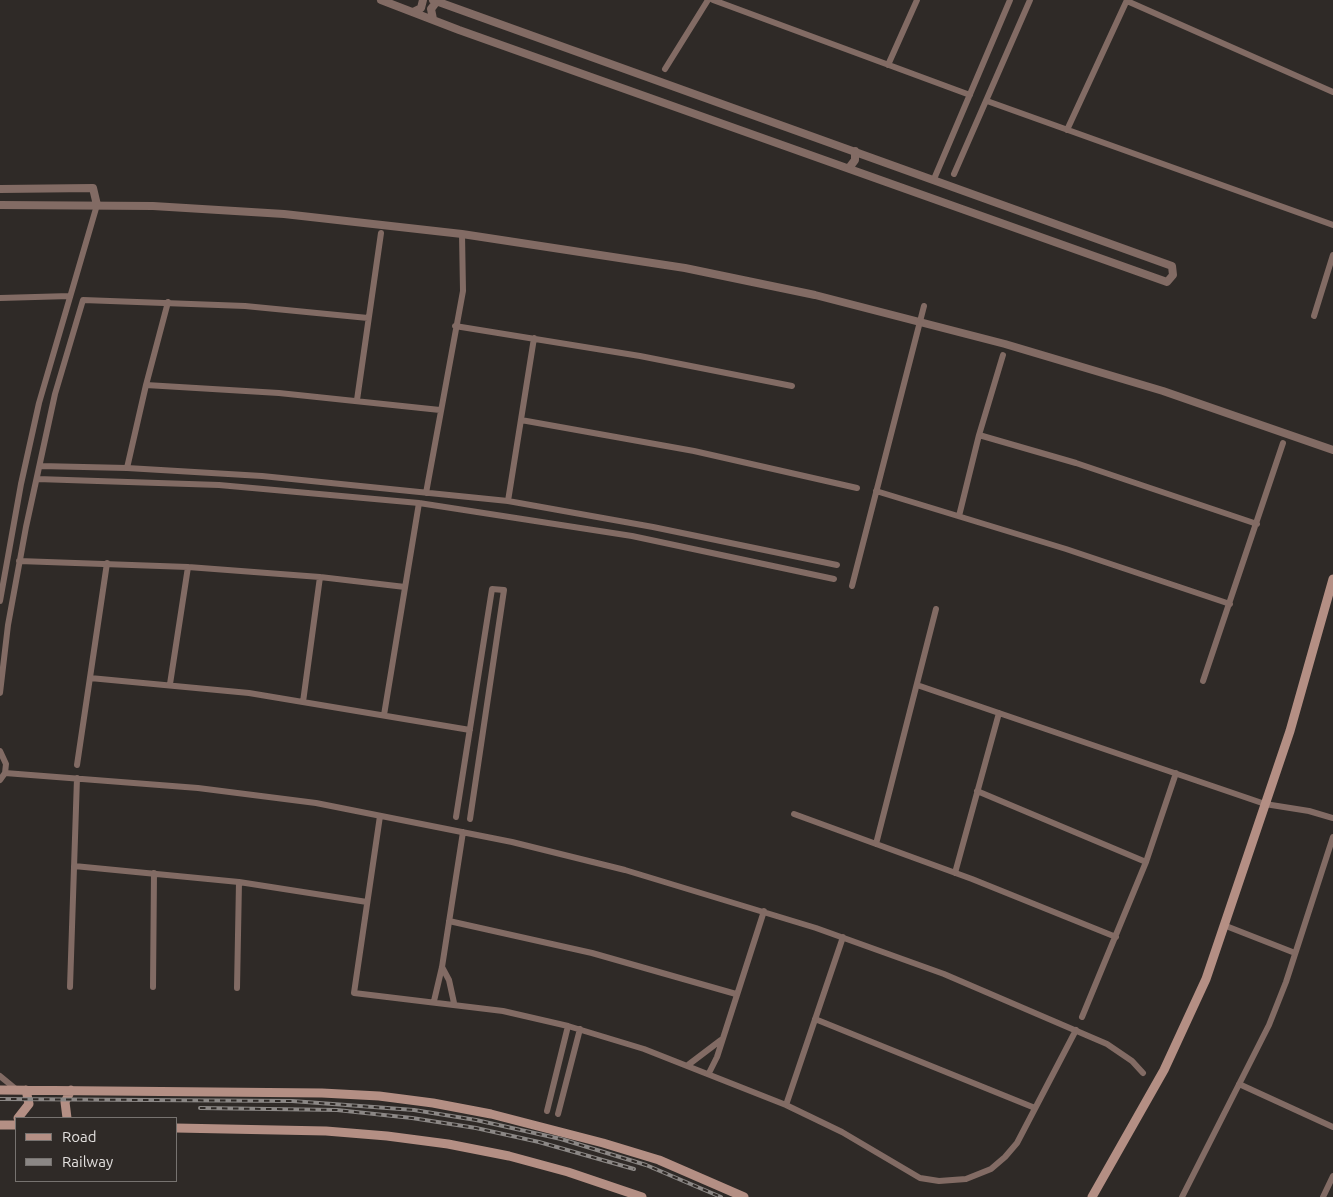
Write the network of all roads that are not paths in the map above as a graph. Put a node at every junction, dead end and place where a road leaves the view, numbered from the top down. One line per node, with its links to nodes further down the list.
1 (381, 0): 10 (street)
2 (423, 0): 10 (street)
3 (708, 0): 13 (street)
4 (713, 0): 12 (street)
5 (917, 0): 12 (street)
6 (1010, 0): 15 (street)
7 (1030, 0): 16 (street)
8 (1127, 0): 14 (street); 17 (street)
9 (436, 1): 11 (street); 18 (street)
10 (413, 12): 11 (street)
11 (432, 20): 19 (street)
12 (888, 65): 15 (street)
13 (665, 69)
14 (1333, 92)
15 (970, 95): 21 (street)
16 (987, 101): 17 (street); 20 (street)
17 (1067, 130): 25 (street)
18 (855, 150): 19 (street); 21 (street)
19 (849, 168): 21 (street)
20 (954, 174)
21 (934, 179)
22 (0, 189): 24 (street)
23 (0, 204): 24 (street)
24 (97, 205): 27 (street); 29 (street)
25 (1333, 224)
26 (381, 233): 34 (street)
27 (462, 234): 35 (street); 36 (street)
28 (1333, 255): 33 (street)
29 (70, 296): 30 (street); 70 (street)
30 (0, 298)
31 (168, 302): 34 (street); 39 (street); 47 (street)
32 (924, 306): 35 (street)
33 (1314, 316)
34 (368, 318): 41 (street)
35 (919, 321): 46 (street); 53 (street)
36 (455, 326): 37 (street); 42 (street)
37 (534, 338): 40 (street); 43 (street)
38 (1003, 355): 44 (street)
39 (146, 385): 41 (street); 49 (street)
40 (792, 386)
41 (357, 400): 42 (street)
42 (440, 410): 54 (street)
43 (521, 420): 52 (street); 55 (street)
44 (978, 435): 57 (street); 58 (street)
45 (1283, 443): 58 (street)
46 (1333, 450)
47 (40, 466): 48 (street); 50 (street)
48 (85, 467): 49 (street); 51 (street)
49 (127, 468): 54 (street)
50 (37, 479): 51 (street); 60 (street)
51 (84, 480): 56 (street)
52 (857, 488)
53 (876, 491): 57 (street); 68 (street)
54 (426, 493): 55 (street)
55 (508, 501): 59 (street)
56 (418, 503): 64 (street); 69 (street)
57 (959, 516): 71 (street)
58 (1258, 524): 71 (street)
59 (798, 557): 62 (street); 64 (street)
60 (20, 561): 61 (street); 77 (street)
61 (107, 563): 63 (street); 73 (street)
62 (838, 565)
63 (188, 567): 65 (street); 75 (street)
64 (795, 570): 66 (street)
65 (320, 577): 69 (street); 78 (street)
66 (834, 579)
67 (1333, 580): 91 (main road)
68 (852, 586)
69 (405, 587): 80 (street)
70 (0, 601)
71 (1230, 604): 74 (street)
72 (936, 609): 76 (street)
73 (90, 678): 75 (street); 83 (street)
74 (1203, 681)
75 (170, 684): 78 (street)
76 (917, 685): 79 (street); 99 (street)
77 (0, 693)
78 (303, 702): 80 (street)
79 (999, 713): 85 (street); 90 (street)
80 (384, 716): 81 (street)
81 (470, 730): 86 (street); 87 (street)
82 (0, 751): 84 (street)
83 (77, 765)
84 (5, 773): 88 (street); 89 (street)
85 (1176, 773): 91 (street); 100 (street)
86 (462, 775): 87 (street); 94 (street)
87 (476, 777): 96 (street)
88 (77, 778): 93 (street); 101 (street)
89 (0, 780)
90 (977, 791): 100 (street); 103 (street)
91 (1265, 804): 95 (street); 108 (main road)
92 (794, 814): 99 (street)
93 (380, 816): 97 (street); 105 (street)
94 (456, 817)
95 (1333, 818)
96 (470, 819)
97 (463, 832): 106 (street); 107 (street)
98 (1333, 837): 111 (street)
99 (876, 844): 103 (street)
100 (1146, 862): 110 (street)
101 (74, 866): 102 (street); 113 (street)
102 (154, 873): 104 (street); 114 (street)
103 (954, 873): 110 (street)
104 (239, 882): 105 (street); 115 (street)
105 (367, 902): 117 (street)
106 (764, 911): 109 (street); 116 (street)
107 (449, 920): 112 (street); 116 (street)
108 (1226, 926): 111 (street); 146 (main road)
109 (843, 937): 120 (street); 123 (street)
110 (1116, 937): 119 (street)
111 (1295, 953): 129 (street)
112 (442, 966): 117 (street); 118 (street)
113 (70, 987)
114 (154, 987)
115 (237, 988)
116 (736, 994): 124 (street)
117 (434, 1001): 118 (street)
118 (454, 1003): 121 (street)
119 (1082, 1017)
120 (815, 1019): 133 (street); 134 (street)
121 (568, 1026): 122 (street); 135 (street)
122 (580, 1029): 125 (street); 136 (street)
123 (1076, 1030): 127 (street); 134 (street)
124 (721, 1040): 125 (street); 126 (street)
125 (688, 1065): 126 (street)
126 (709, 1073): 133 (street)
127 (1143, 1073)
128 (0, 1076): 131 (street)
129 (1238, 1084): 142 (street); 147 (street)
130 (0, 1090): 131 (main road)
131 (21, 1090): 132 (main road); 137 (main road)
132 (71, 1090): 138 (main road); 145 (main road)
133 (786, 1105): 134 (street)
134 (1035, 1108)
135 (546, 1110)
136 (558, 1114)
137 (20, 1117)
138 (67, 1117)
139 (15, 1122): 140 (main road)
140 (0, 1125)
141 (178, 1128): 144 (main road)
142 (1333, 1128)
143 (1333, 1176): 148 (street)
144 (642, 1197)
145 (744, 1197)
146 (1092, 1197)
147 (1182, 1197)
148 (1322, 1197)

